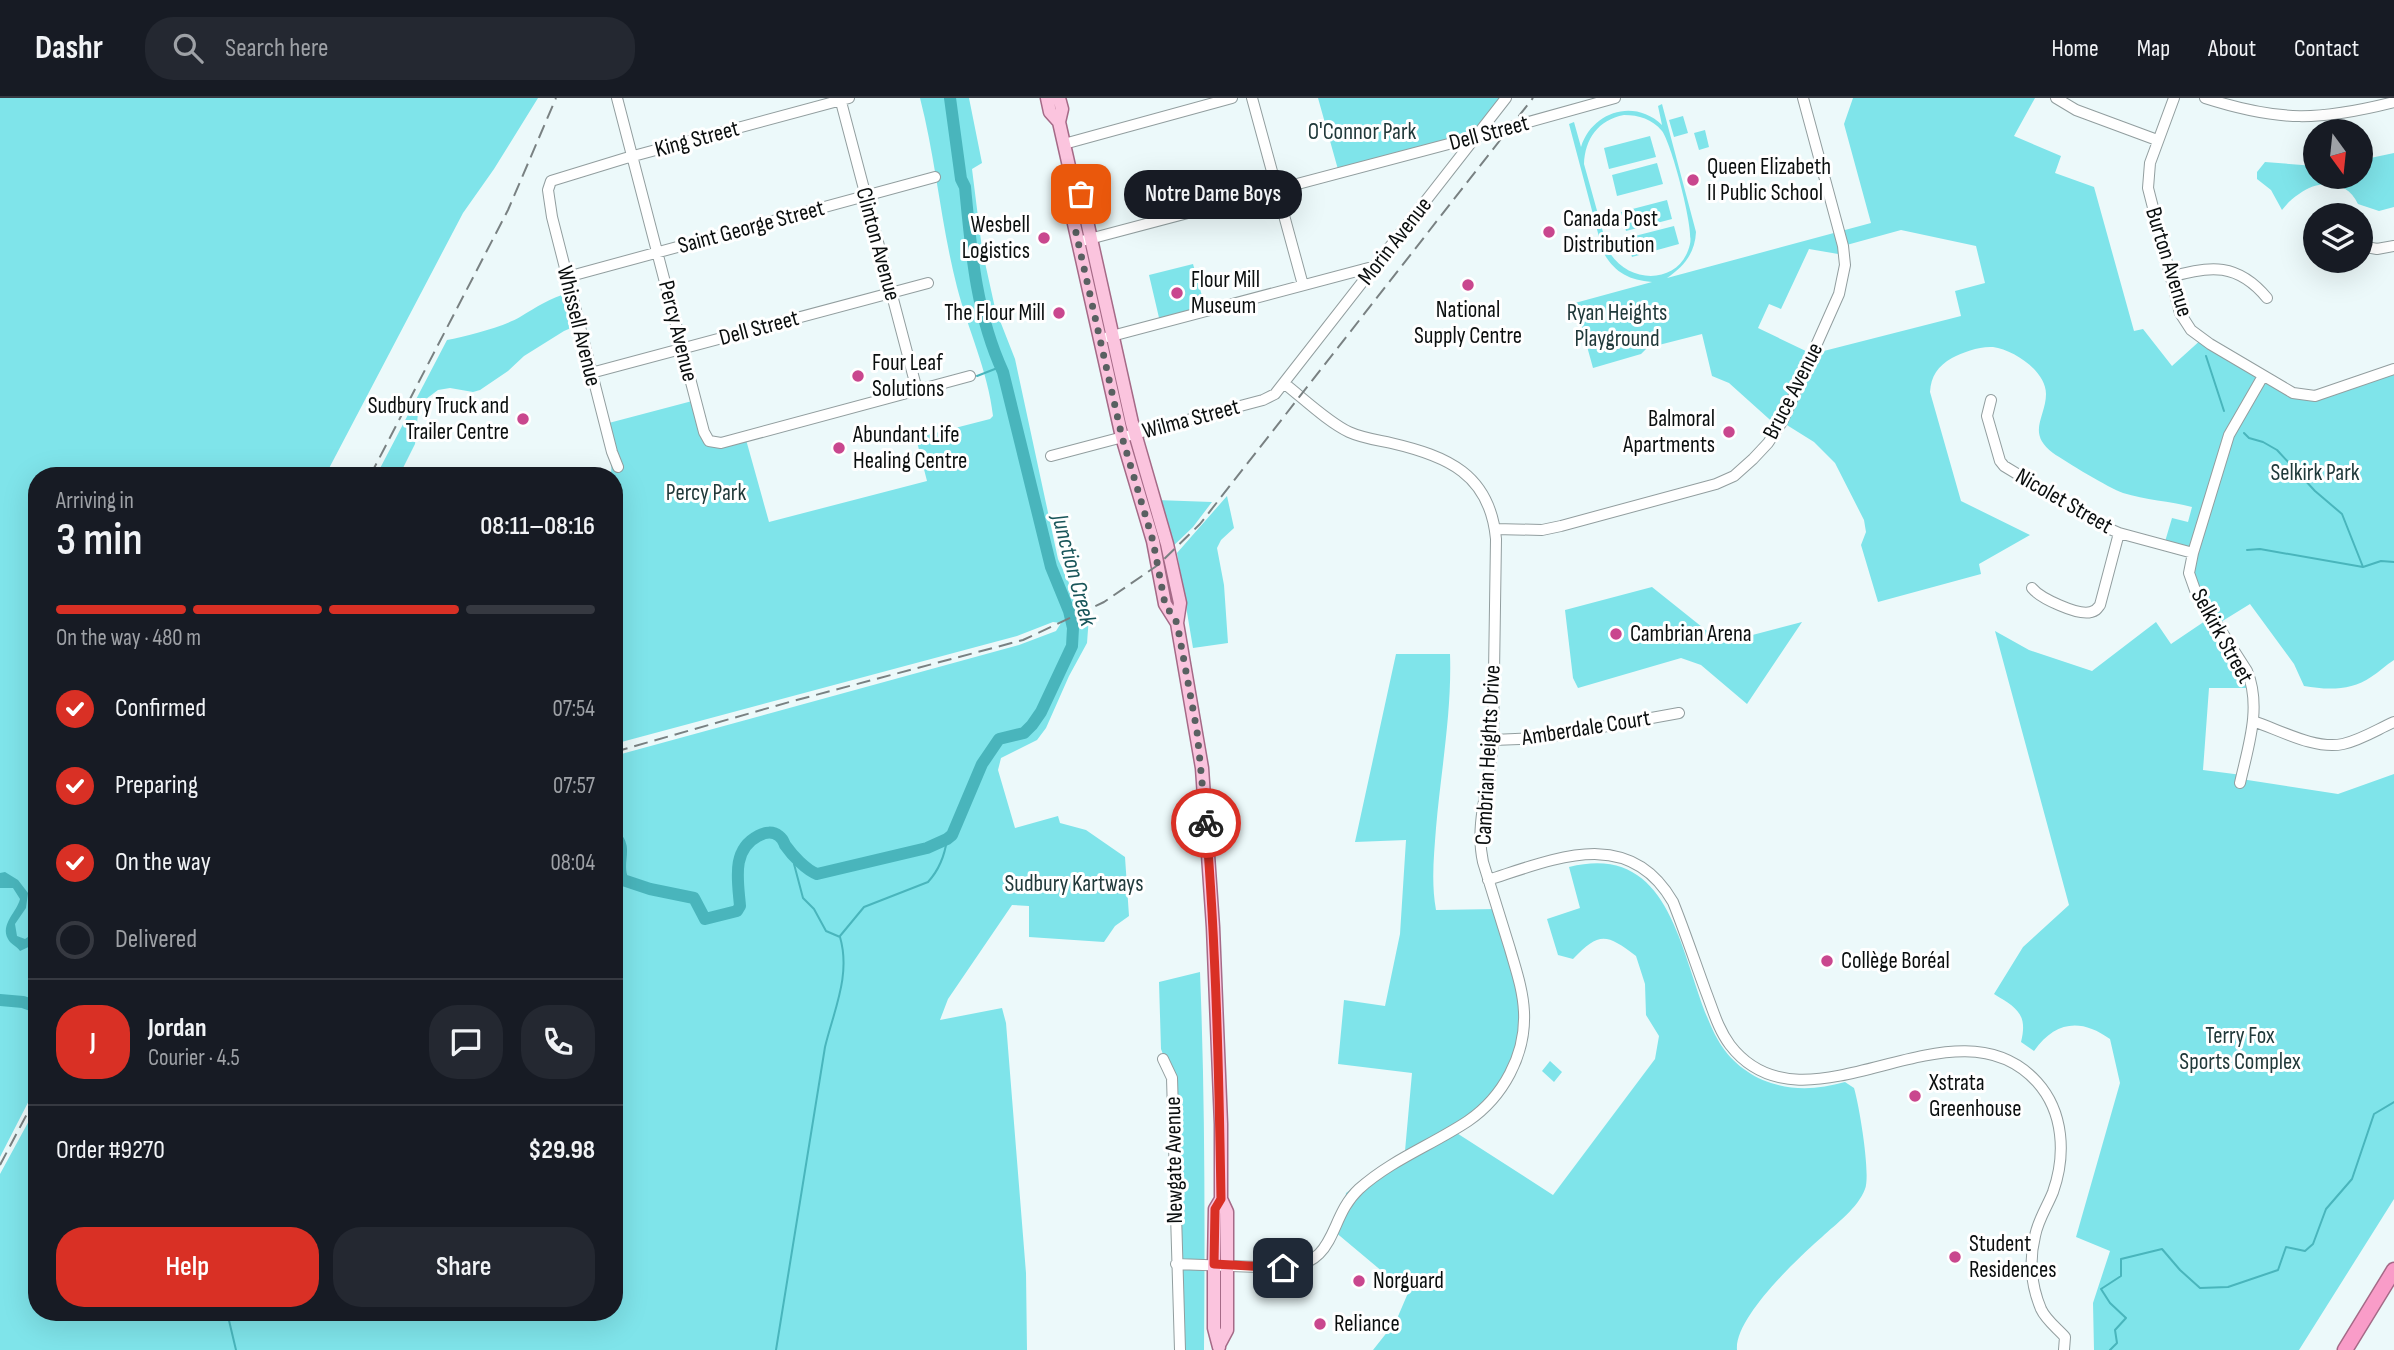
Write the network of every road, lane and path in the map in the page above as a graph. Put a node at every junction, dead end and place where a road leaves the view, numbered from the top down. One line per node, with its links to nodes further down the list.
1 (617, 98): 18 (street, Percy Avenue)
2 (1047, 98): 14 (main road)
3 (1059, 98): 14 (main road)
4 (1232, 98): 17 (street)
5 (1252, 98): 22 (street)
6 (1506, 98): 15 (street, Morin Avenue)
7 (1615, 98): 15 (street, Dell Street)
8 (1803, 98): 49 (street, Bruce Avenue)
9 (2056, 98): 16 (street)
10 (2174, 98): 16 (street, Burton Avenue)
11 (2205, 98): 13 (street)
12 (843, 99): 18 (street, King Street); 23 (street, Clinton Avenue)
13 (2394, 102)
14 (1059, 122): 17 (main road)
15 (1475, 138): 22 (street, Dell Street); 29 (street, Morin Avenue)
16 (2157, 140): 31 (street, Burton Avenue)
17 (1064, 144): 20 (main road)
18 (632, 156): 21 (street, King Street); 28 (street, Percy Avenue)
19 (935, 177): 23 (street, Saint George Street)
20 (1073, 184): 24 (main road); 25 (main road)
21 (549, 185): 30 (street, Whissell Avenue)
22 (1277, 190): 24 (street, Dell Street); 33 (street)
23 (866, 196): 28 (street, Saint George Street); 34 (street, Clinton Avenue)
24 (1091, 239): 25 (street, Dell Street); 36 (main road)
25 (1078, 242): 36 (main road)
26 (2394, 246): 27 (street)
27 (2373, 248)
28 (657, 253): 30 (street, Saint George Street); 37 (street, Percy Avenue)
29 (1376, 266): 33 (street); 42 (street, Morin Avenue)
30 (567, 277): 39 (street, Whissell Avenue)
31 (2171, 277): 35 (street); 41 (street, Burton Avenue)
32 (928, 283): 34 (street, Dell Street)
33 (1303, 285): 36 (street)
34 (891, 293): 37 (street, Dell Street); 43 (street, Clinton Avenue)
35 (2267, 298)
36 (1107, 337): 45 (main road); 46 (main road)
37 (682, 349): 39 (street, Dell Street); 43 (street, Percy Avenue)
38 (2394, 369): 41 (street, Burton Avenue)
39 (591, 373): 48 (street, Whissell Avenue)
40 (970, 376): 43 (street)
41 (2263, 376): 51 (street, Selkirk Street)
42 (1285, 384): 45 (street, Wilma Street); 49 (street, Cambrian Heights Drive)
43 (917, 390)
44 (1991, 400): 50 (street, Nicolet Street)
45 (1135, 433): 46 (street, Wilma Street); 53 (main road)
46 (1122, 437): 47 (street, Wilma Street); 53 (main road)
47 (1051, 456)
48 (618, 467)
49 (1495, 529): 57 (street, Cambrian Heights Drive)
50 (2119, 533): 51 (street, Nicolet Street); 52 (street)
51 (2193, 553): 55 (street, Selkirk Street)
52 (2032, 588)
53 (1177, 623): 62 (main road)
54 (1679, 713): 57 (street, Amberdale Court)
55 (2253, 721): 56 (street); 58 (street, Selkirk Street)
56 (2394, 722)
57 (1493, 740): 59 (street, Cambrian Heights Drive)
58 (2241, 783)
59 (1488, 880): 62 (street, Cambrian Heights Drive); 66 (street)
60 (1163, 1059): 61 (street, Newgate Avenue)
61 (1176, 1264): 62 (street); 65 (street, Newgate Avenue)
62 (1221, 1264): 64 (main road)
63 (2394, 1270): 67 (highway)
64 (1219, 1347)
65 (1180, 1350)
66 (2064, 1350)
67 (2345, 1350)

